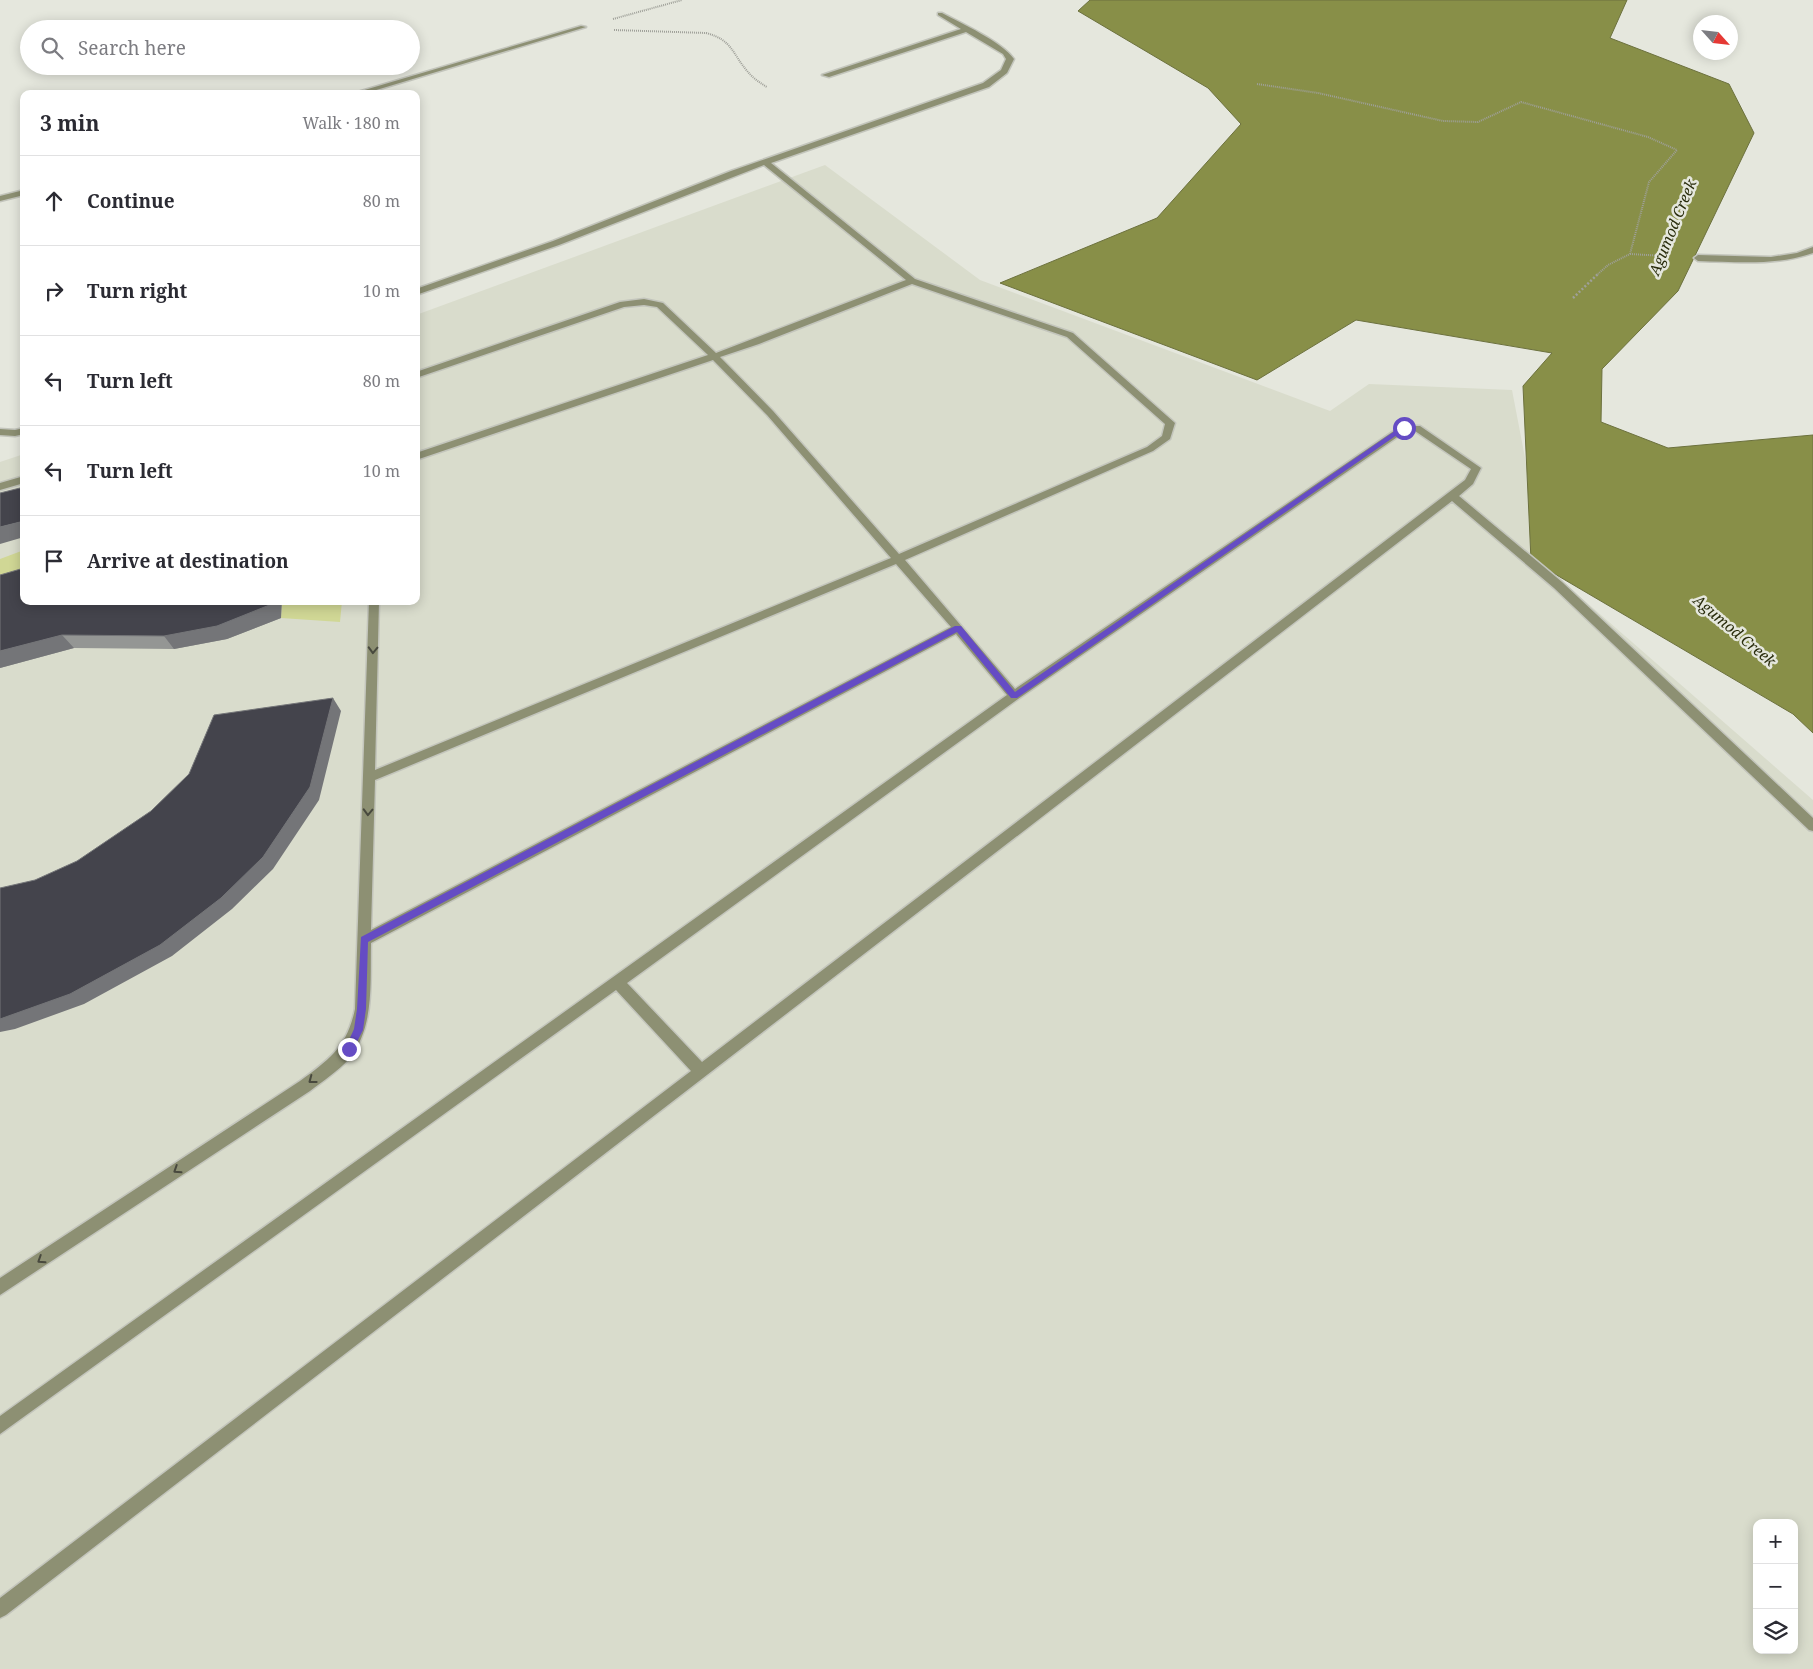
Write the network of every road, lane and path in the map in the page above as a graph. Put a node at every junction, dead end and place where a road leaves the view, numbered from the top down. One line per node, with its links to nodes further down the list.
1 (682, 0): 3 (path)
2 (940, 14): 4 (street)
3 (583, 27): 6 (street); 9 (path)
4 (968, 29): 7 (street); 11 (street)
5 (419, 75): 10 (street)
6 (420, 75)
7 (826, 75)
8 (1257, 84): 15 (path)
9 (767, 87)
10 (368, 90)
11 (765, 162): 18 (street); 19 (street)
12 (20, 193): 13 (street)
13 (0, 199)
14 (1813, 250): 17 (street)
15 (1630, 254): 16 (path); 20 (path)
16 (1661, 256)
17 (1698, 258)
18 (912, 282): 21 (street); 29 (street)
19 (420, 291)
20 (1573, 298)
21 (715, 356): 22 (street); 25 (street); 29 (street)
22 (420, 374)
23 (0, 432): 24 (street)
24 (20, 432)
25 (420, 456)
26 (20, 481): 27 (street)
27 (0, 487)
28 (1452, 496): 32 (street); 34 (street); 37 (street)
29 (898, 559): 31 (street); 33 (street)
30 (374, 605): 33 (street, one-way to 33)
31 (958, 628): 32 (street); 35 (street)
32 (1014, 696): 36 (street)
33 (370, 777): 35 (street, one-way to 35)
34 (1813, 826)
35 (364, 940): 38 (street, one-way to 38)
36 (617, 982): 37 (street); 39 (street)
37 (701, 1072): 40 (street)
38 (0, 1287)
39 (0, 1426)
40 (0, 1609)

